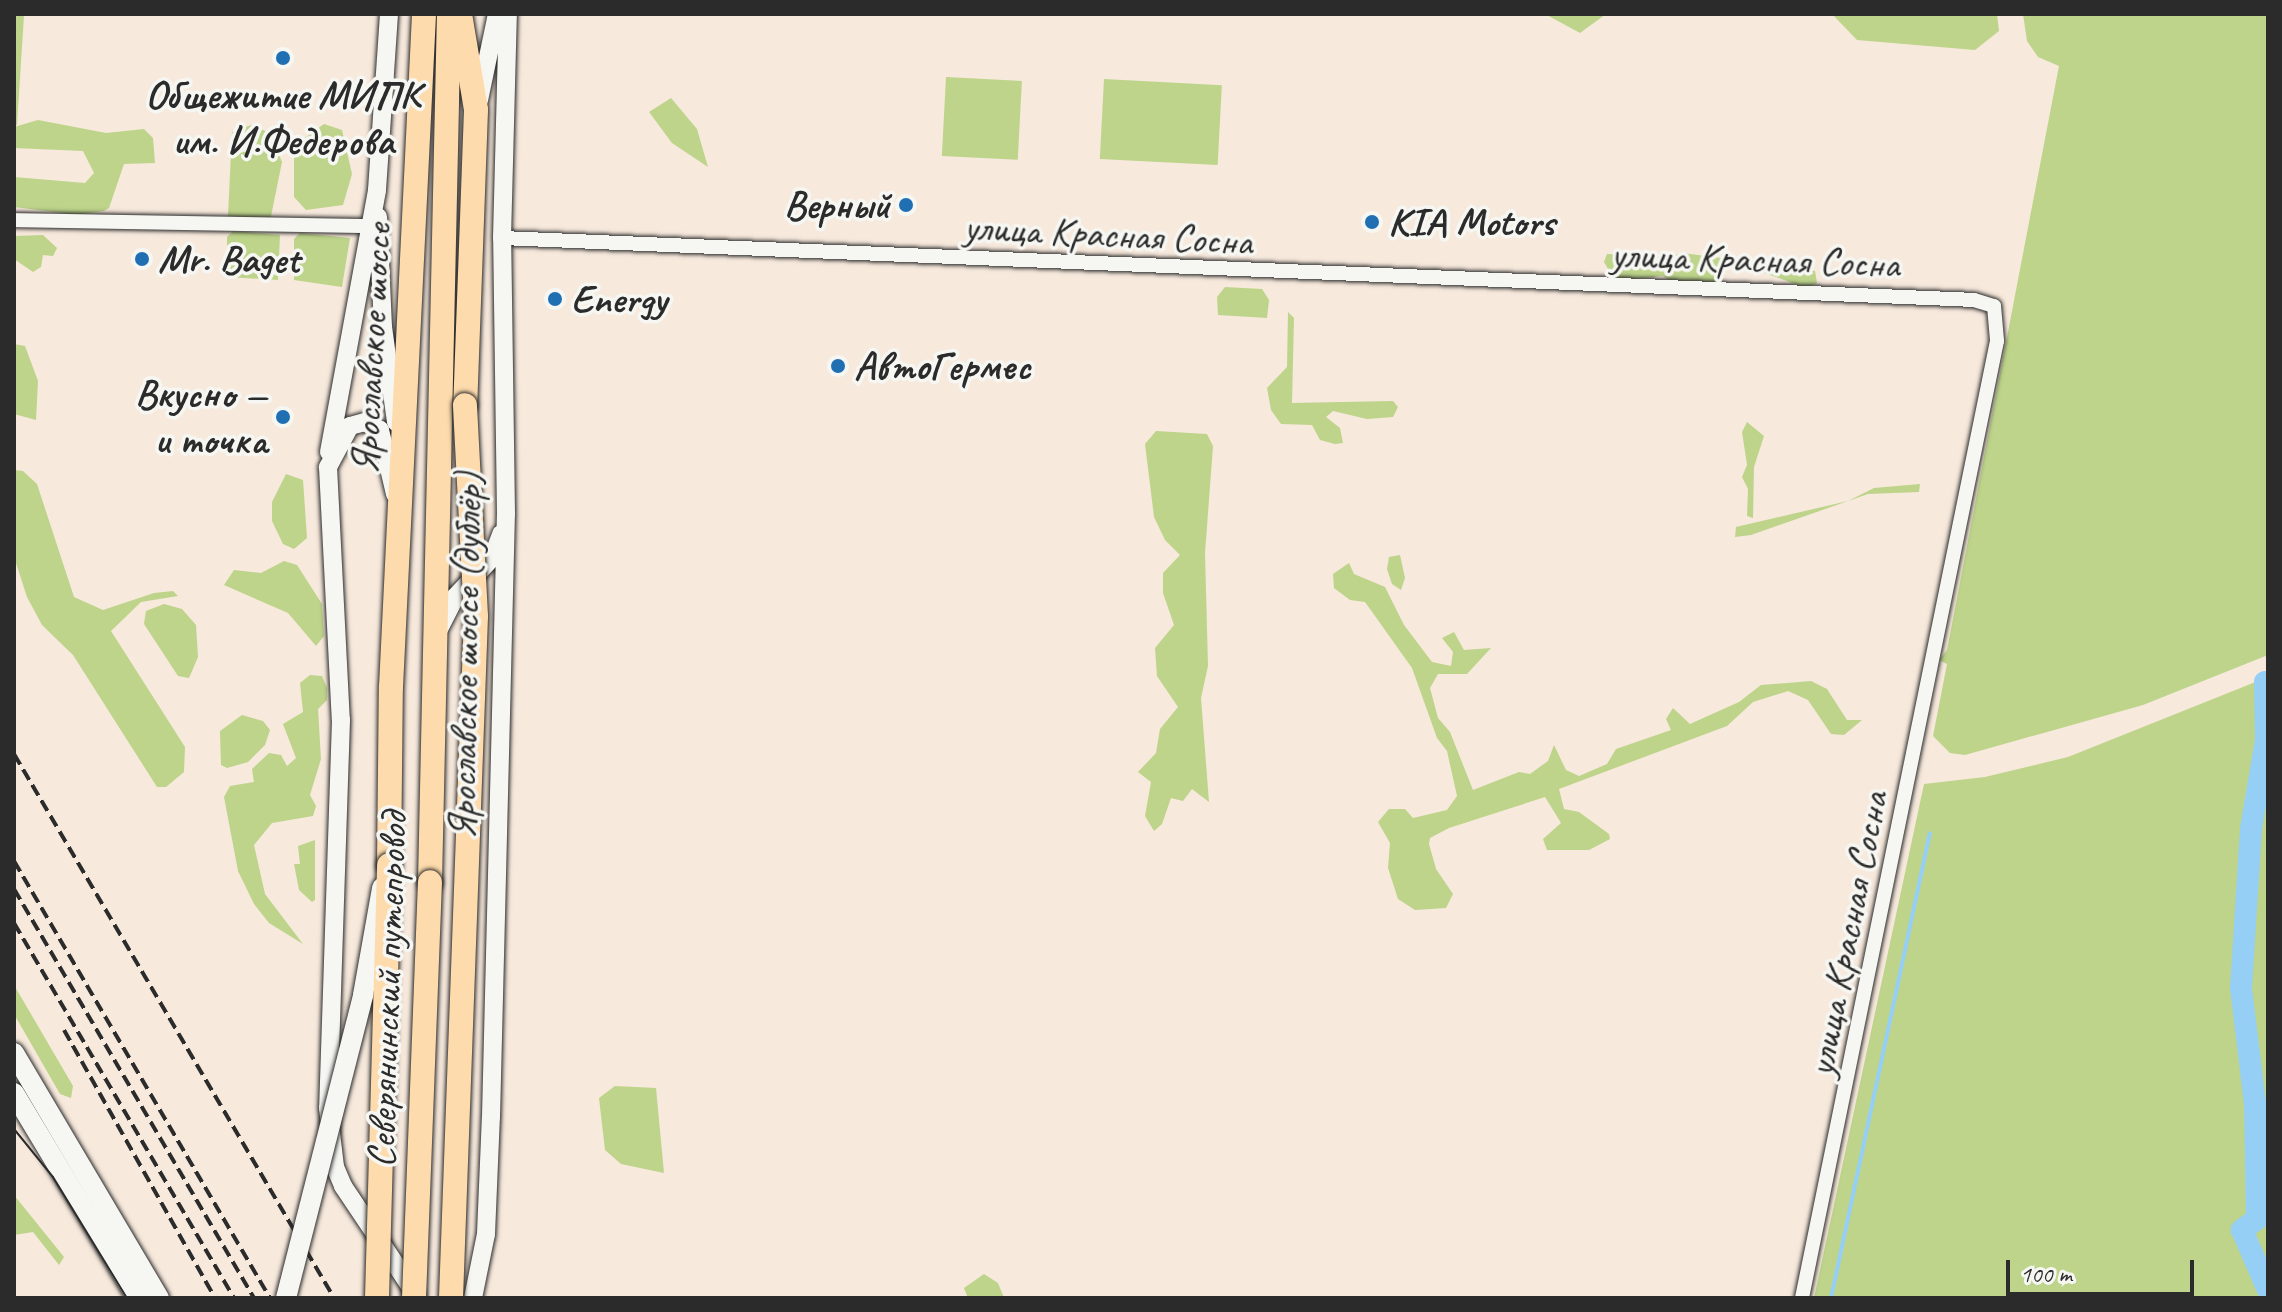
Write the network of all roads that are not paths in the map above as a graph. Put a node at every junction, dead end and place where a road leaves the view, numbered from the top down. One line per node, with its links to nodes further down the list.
1 (389, 14): 8 (street)
2 (424, 14): 13 (main road, Ярославское шоссе)
3 (449, 14): 16 (main road, Ярославское шоссе)
4 (460, 14): 7 (main road)
5 (497, 14): 7 (street)
6 (508, 14): 11 (street, Ярославское шоссе (дублёр))
7 (476, 110): 27 (main road, bridge)
8 (377, 190): 10 (street); 13 (street)
9 (14, 220): 10 (street)
10 (369, 226): 12 (street)
11 (502, 238): 14 (street, Ярославское шоссе (дублёр)); 29 (street, улица Красная Сосна)
12 (328, 467): 15 (street); 26 (street)
13 (403, 479): 15 (main road, Ярославское шоссе)
14 (506, 514): 16 (street); 28 (street, Ярославское шоссе (дублёр))
15 (400, 520): 18 (main road, Ярославское шоссе)
16 (434, 646): 17 (main road, Ярославское шоссе)
17 (432, 685): 26 (main road, Северянинский путепровод, bridge)
18 (391, 687): 19 (main road, Северянинский путепровод)
19 (389, 865): 24 (main road, bridge); 25 (main road, Северянинский путепровод, bridge)
20 (14, 1053): 23 (main road)
21 (14, 1093): 22 (main road)
22 (137, 1298)
23 (159, 1298)
24 (286, 1298)
25 (377, 1298)
26 (416, 1298)
27 (451, 1298)
28 (473, 1298)
29 (1802, 1298)

